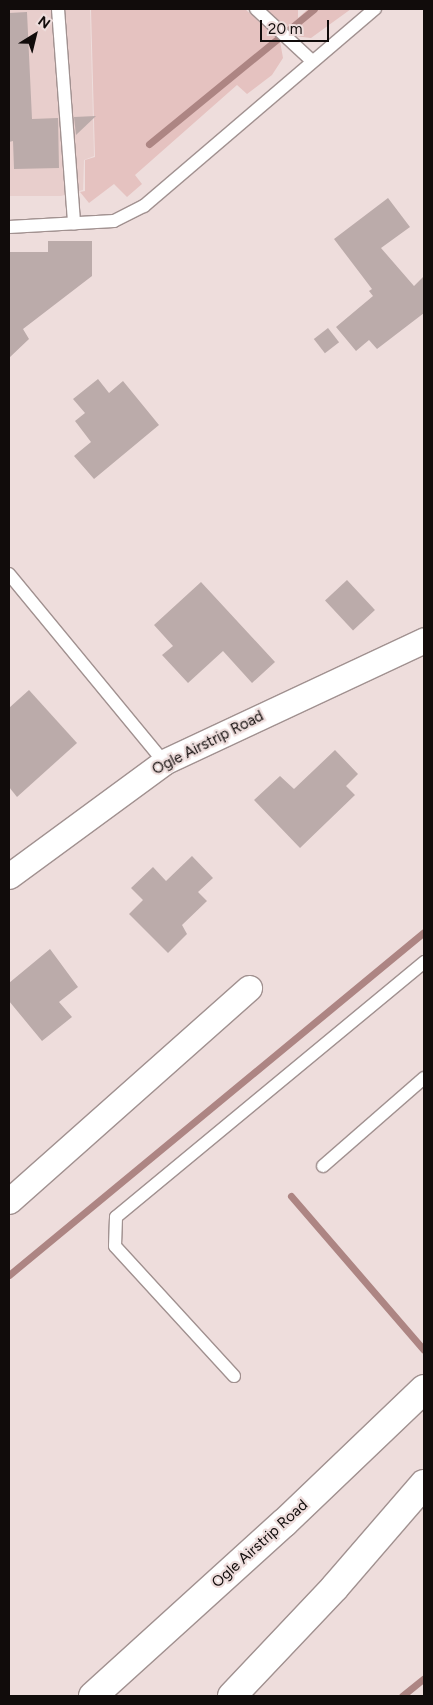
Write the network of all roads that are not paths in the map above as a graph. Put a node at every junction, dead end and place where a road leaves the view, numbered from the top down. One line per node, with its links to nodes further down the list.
1 (58, 9): 5 (lane)
2 (256, 9): 4 (lane)
3 (375, 9): 4 (lane)
4 (311, 60): 5 (lane)
5 (74, 223): 6 (lane)
6 (9, 227)
7 (9, 574): 9 (lane)
8 (424, 640): 9 (street, Ogle Airstrip Road)
9 (164, 762): 10 (street, Ogle Airstrip Road)
10 (9, 876)
11 (424, 962): 16 (lane)
12 (249, 988): 15 (street)
13 (424, 1078): 14 (lane)
14 (322, 1166)
15 (9, 1201)
16 (234, 1376)
17 (424, 1389): 19 (street, Ogle Airstrip Road)
18 (424, 1484): 20 (street)
19 (92, 1696)
20 (232, 1696)

